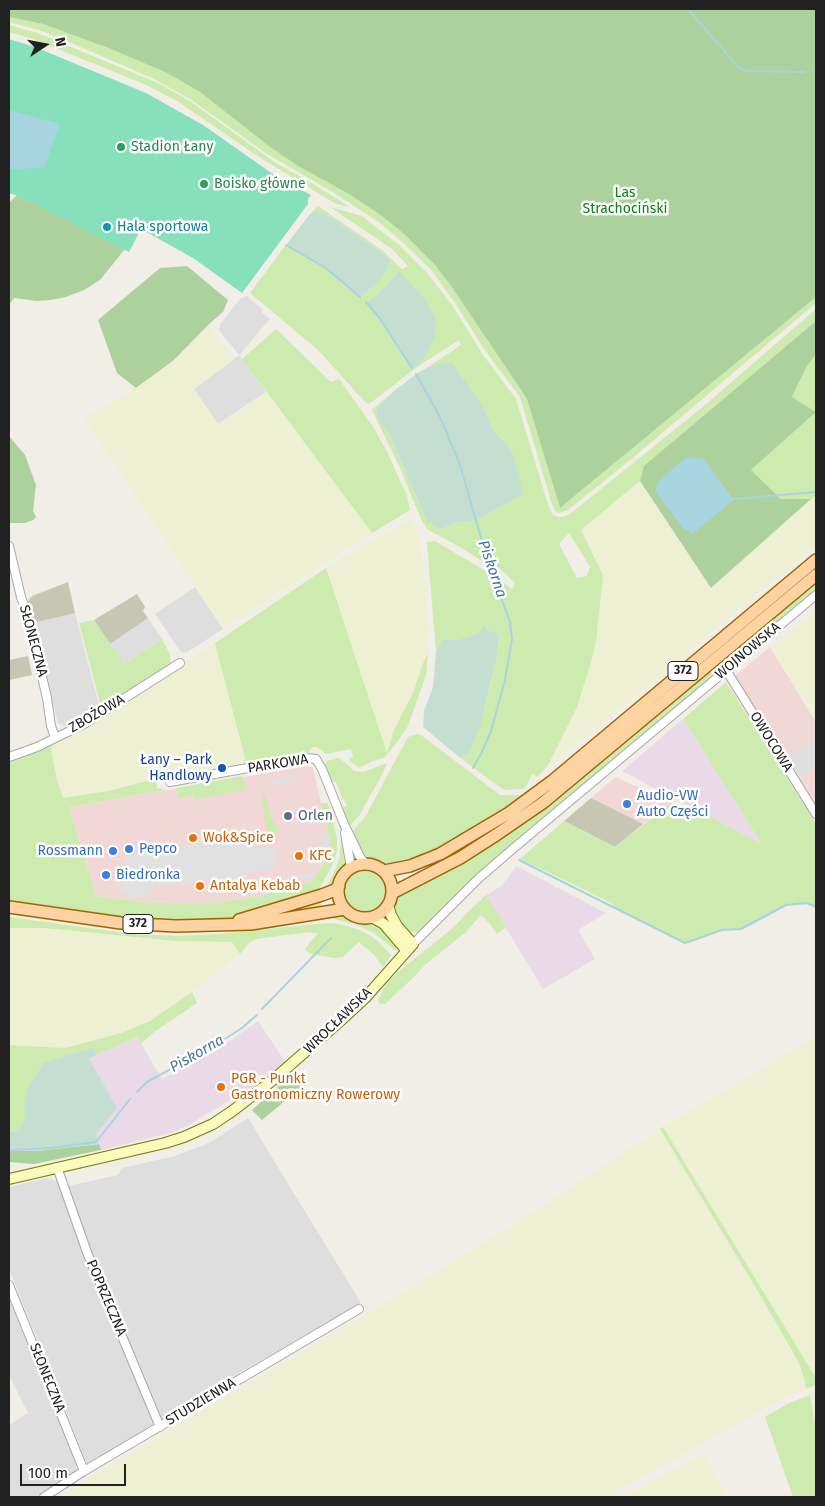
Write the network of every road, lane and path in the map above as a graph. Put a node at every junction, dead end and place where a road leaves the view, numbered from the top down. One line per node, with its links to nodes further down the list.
1 (9, 546): 7 (street, SŁONECZNA)
2 (816, 560): 15 (main road, 372)
3 (816, 575): 17 (main road, 372)
4 (816, 595): 6 (street, WOJNOWSKA)
5 (180, 662): 7 (street, ZBOŻOWA)
6 (726, 670): 9 (street, WOJNOWSKA); 11 (street, OWOCOWA)
7 (55, 737): 8 (street, ZBOŻOWA)
8 (9, 757)
9 (612, 766): 23 (street, WROCŁAWSKA)
10 (170, 782): 12 (street, PARKOWA)
11 (816, 814)
12 (344, 824): 13 (street); 14 (street)
13 (366, 864): 14 (main road); 15 (main road)
14 (351, 868): 16 (main road)
15 (384, 871): 17 (main road)
16 (339, 886): 20 (main road); 22 (main road, 372)
17 (392, 893): 18 (main road)
18 (388, 905): 21 (main road); 23 (main road)
19 (9, 907): 22 (main road, 372)
20 (345, 909): 21 (main road, 372); 22 (main road, 372)
21 (372, 917): 23 (main road)
22 (219, 925)
23 (410, 947): 24 (main road, WROCŁAWSKA)
24 (56, 1167): 25 (main road, WROCŁAWSKA); 28 (street, POPRZECZNA)
25 (9, 1179)
26 (9, 1285): 29 (street, SŁONECZNA)
27 (359, 1308): 28 (street, STUDZIENNA)
28 (160, 1427): 29 (street, STUDZIENNA)
29 (84, 1471): 30 (street, STUDZIENNA)
30 (44, 1497)

